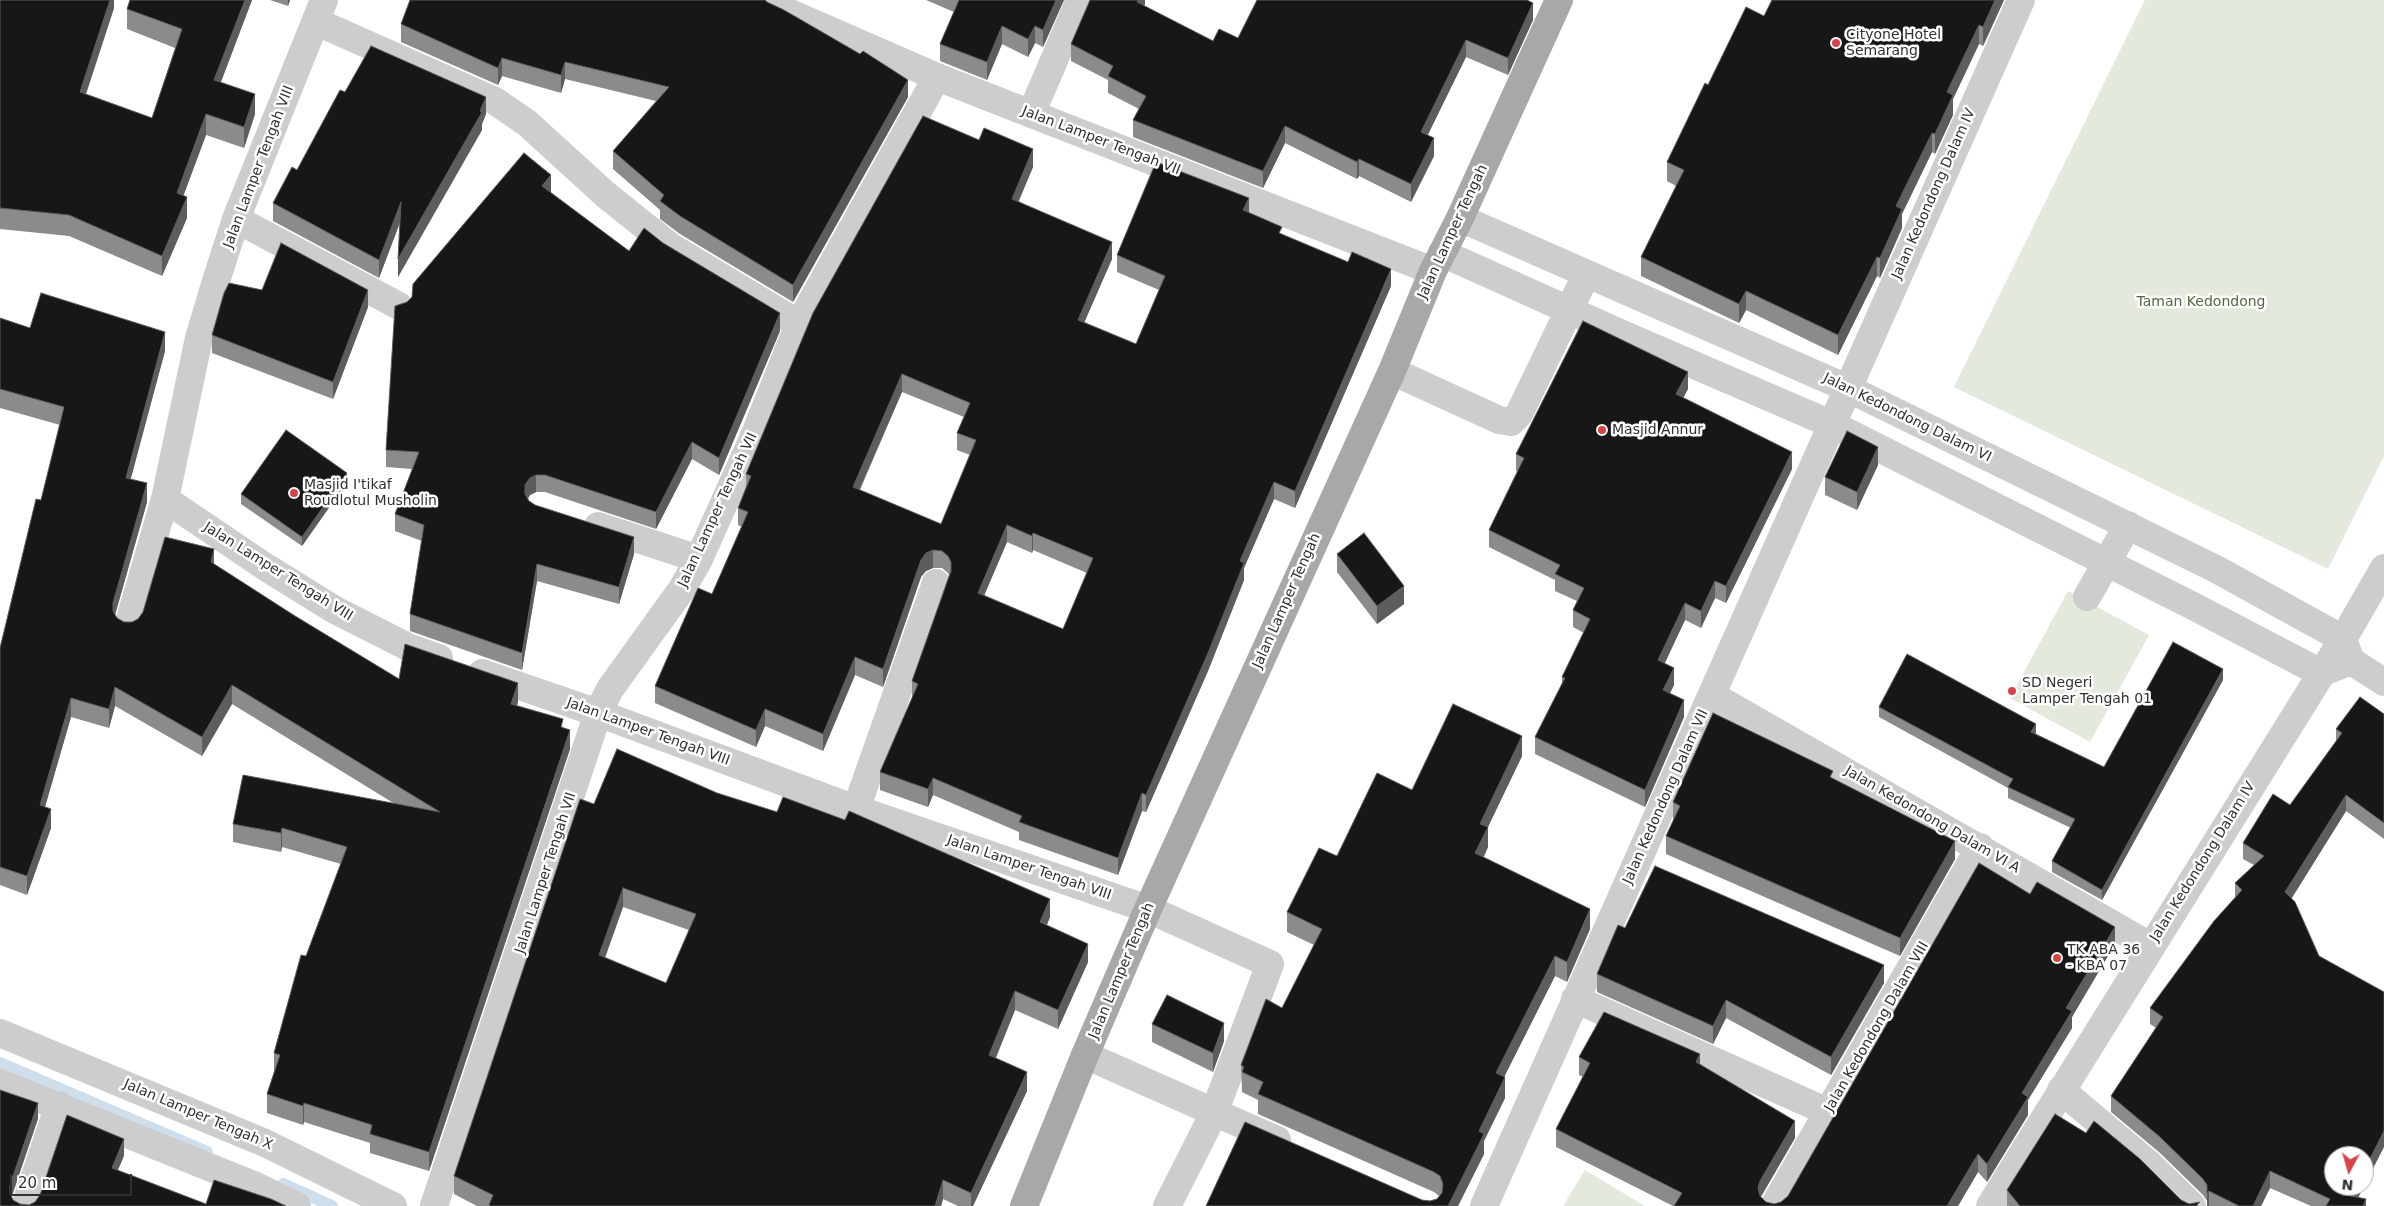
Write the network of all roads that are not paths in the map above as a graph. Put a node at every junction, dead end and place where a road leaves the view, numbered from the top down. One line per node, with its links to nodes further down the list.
1 (1080, 0): 7 (street)
2 (1559, 0): 8 (main road, Jalan Lamper Tengah)
3 (2021, 0): 16 (street, Jalan Kedondong Dalam IV)
4 (774, 6): 6 (street, Jalan Lamper Tengah VII)
5 (320, 11): 9 (street, Jalan Lamper Tengah VIII); 14 (street, Jalan Lamper Tengah VIII)
6 (937, 77): 7 (street, Jalan Lamper Tengah VII); 14 (street, Jalan Lamper Tengah VII)
7 (1031, 114): 10 (street, Jalan Lamper Tengah VII)
8 (1460, 218): 10 (main road, Jalan Lamper Tengah); 11 (street, Jalan Kedondong Dalam VI)
9 (236, 219): 12 (street); 20 (street, Jalan Lamper Tengah VIII)
10 (1437, 262): 13 (street); 15 (main road, Jalan Lamper Tengah)
11 (1586, 274): 13 (street); 16 (street, Jalan Kedondong Dalam VI)
12 (399, 306)
13 (1570, 310): 15 (street); 17 (street)
14 (799, 324): 23 (street, Jalan Lamper Tengah VII)
15 (1392, 371): 40 (main road, Jalan Lamper Tengah)
16 (1847, 388): 17 (street, Jalan Kedondong Dalam VII); 18 (street, Jalan Kedondong Dalam VI)
17 (1831, 424): 19 (street); 34 (street, Jalan Kedondong Dalam VII)
18 (1931, 429): 19 (street); 22 (street, Jalan Kedondong Dalam VI)
19 (1912, 465): 24 (street)
20 (165, 499): 30 (street); 35 (street, Jalan Lamper Tengah VIII)
21 (578, 519): 23 (street)
22 (2128, 525): 24 (street); 26 (street, Jalan Kedondong Dalam VI)
23 (698, 558): 35 (street, Jalan Lamper Tengah VII)
24 (2107, 562): 28 (street); 29 (street)
25 (2384, 568): 31 (street, Jalan Kedondong Dalam IV)
26 (2216, 569): 29 (street); 31 (street, Jalan Kedondong Dalam VI)
27 (936, 584): 36 (street)
28 (2087, 597)
29 (2195, 607): 32 (street)
30 (128, 626)
31 (2347, 650): 32 (street, Jalan Kedondong Dalam IV); 33 (street, Jalan Kedondong Dalam VI)
32 (2322, 673): 41 (street, Jalan Kedondong Dalam IV)
33 (2384, 682)
34 (1712, 696): 37 (street, Jalan Kedondong Dalam VI A); 38 (street, Jalan Kedondong Dalam VII)
35 (598, 713): 36 (street, Jalan Lamper Tengah VIII); 56 (street, Jalan Lamper Tengah VII)
36 (856, 809): 40 (street, Jalan Lamper Tengah VIII)
37 (1980, 847): 41 (street, Jalan Kedondong Dalam VI A); 43 (street, Jalan Kedondong Dalam VIII)
38 (1638, 859): 39 (street); 44 (street, Jalan Kedondong Dalam VII)
39 (1665, 871)
40 (1148, 909): 46 (main road, Jalan Lamper Tengah); 51 (street, Jalan Lamper Tengah VIII)
41 (2150, 946): 48 (street, Jalan Kedondong Dalam IV)
42 (1880, 964): 43 (street)
43 (1907, 976): 50 (street, Jalan Kedondong Dalam VIII)
44 (1575, 999): 50 (street); 59 (street, Jalan Kedondong Dalam VII)
45 (0, 1033): 55 (street, Jalan Lamper Tengah X)
46 (1085, 1055): 51 (street); 57 (main road, Jalan Lamper Tengah)
47 (0, 1083): 49 (street)
48 (2061, 1090): 61 (street, Jalan Kedondong Dalam IV); 62 (street)
49 (59, 1105): 53 (street); 54 (street)
50 (1828, 1112): 60 (street, Jalan Kedondong Dalam VIII)
51 (1214, 1113): 52 (street); 58 (street)
52 (1296, 1148)
53 (25, 1206)
54 (297, 1206)
55 (392, 1206)
56 (434, 1206)
57 (1024, 1206)
58 (1167, 1206)
59 (1484, 1206)
60 (1774, 1206)
61 (1990, 1206)
62 (2192, 1206)

